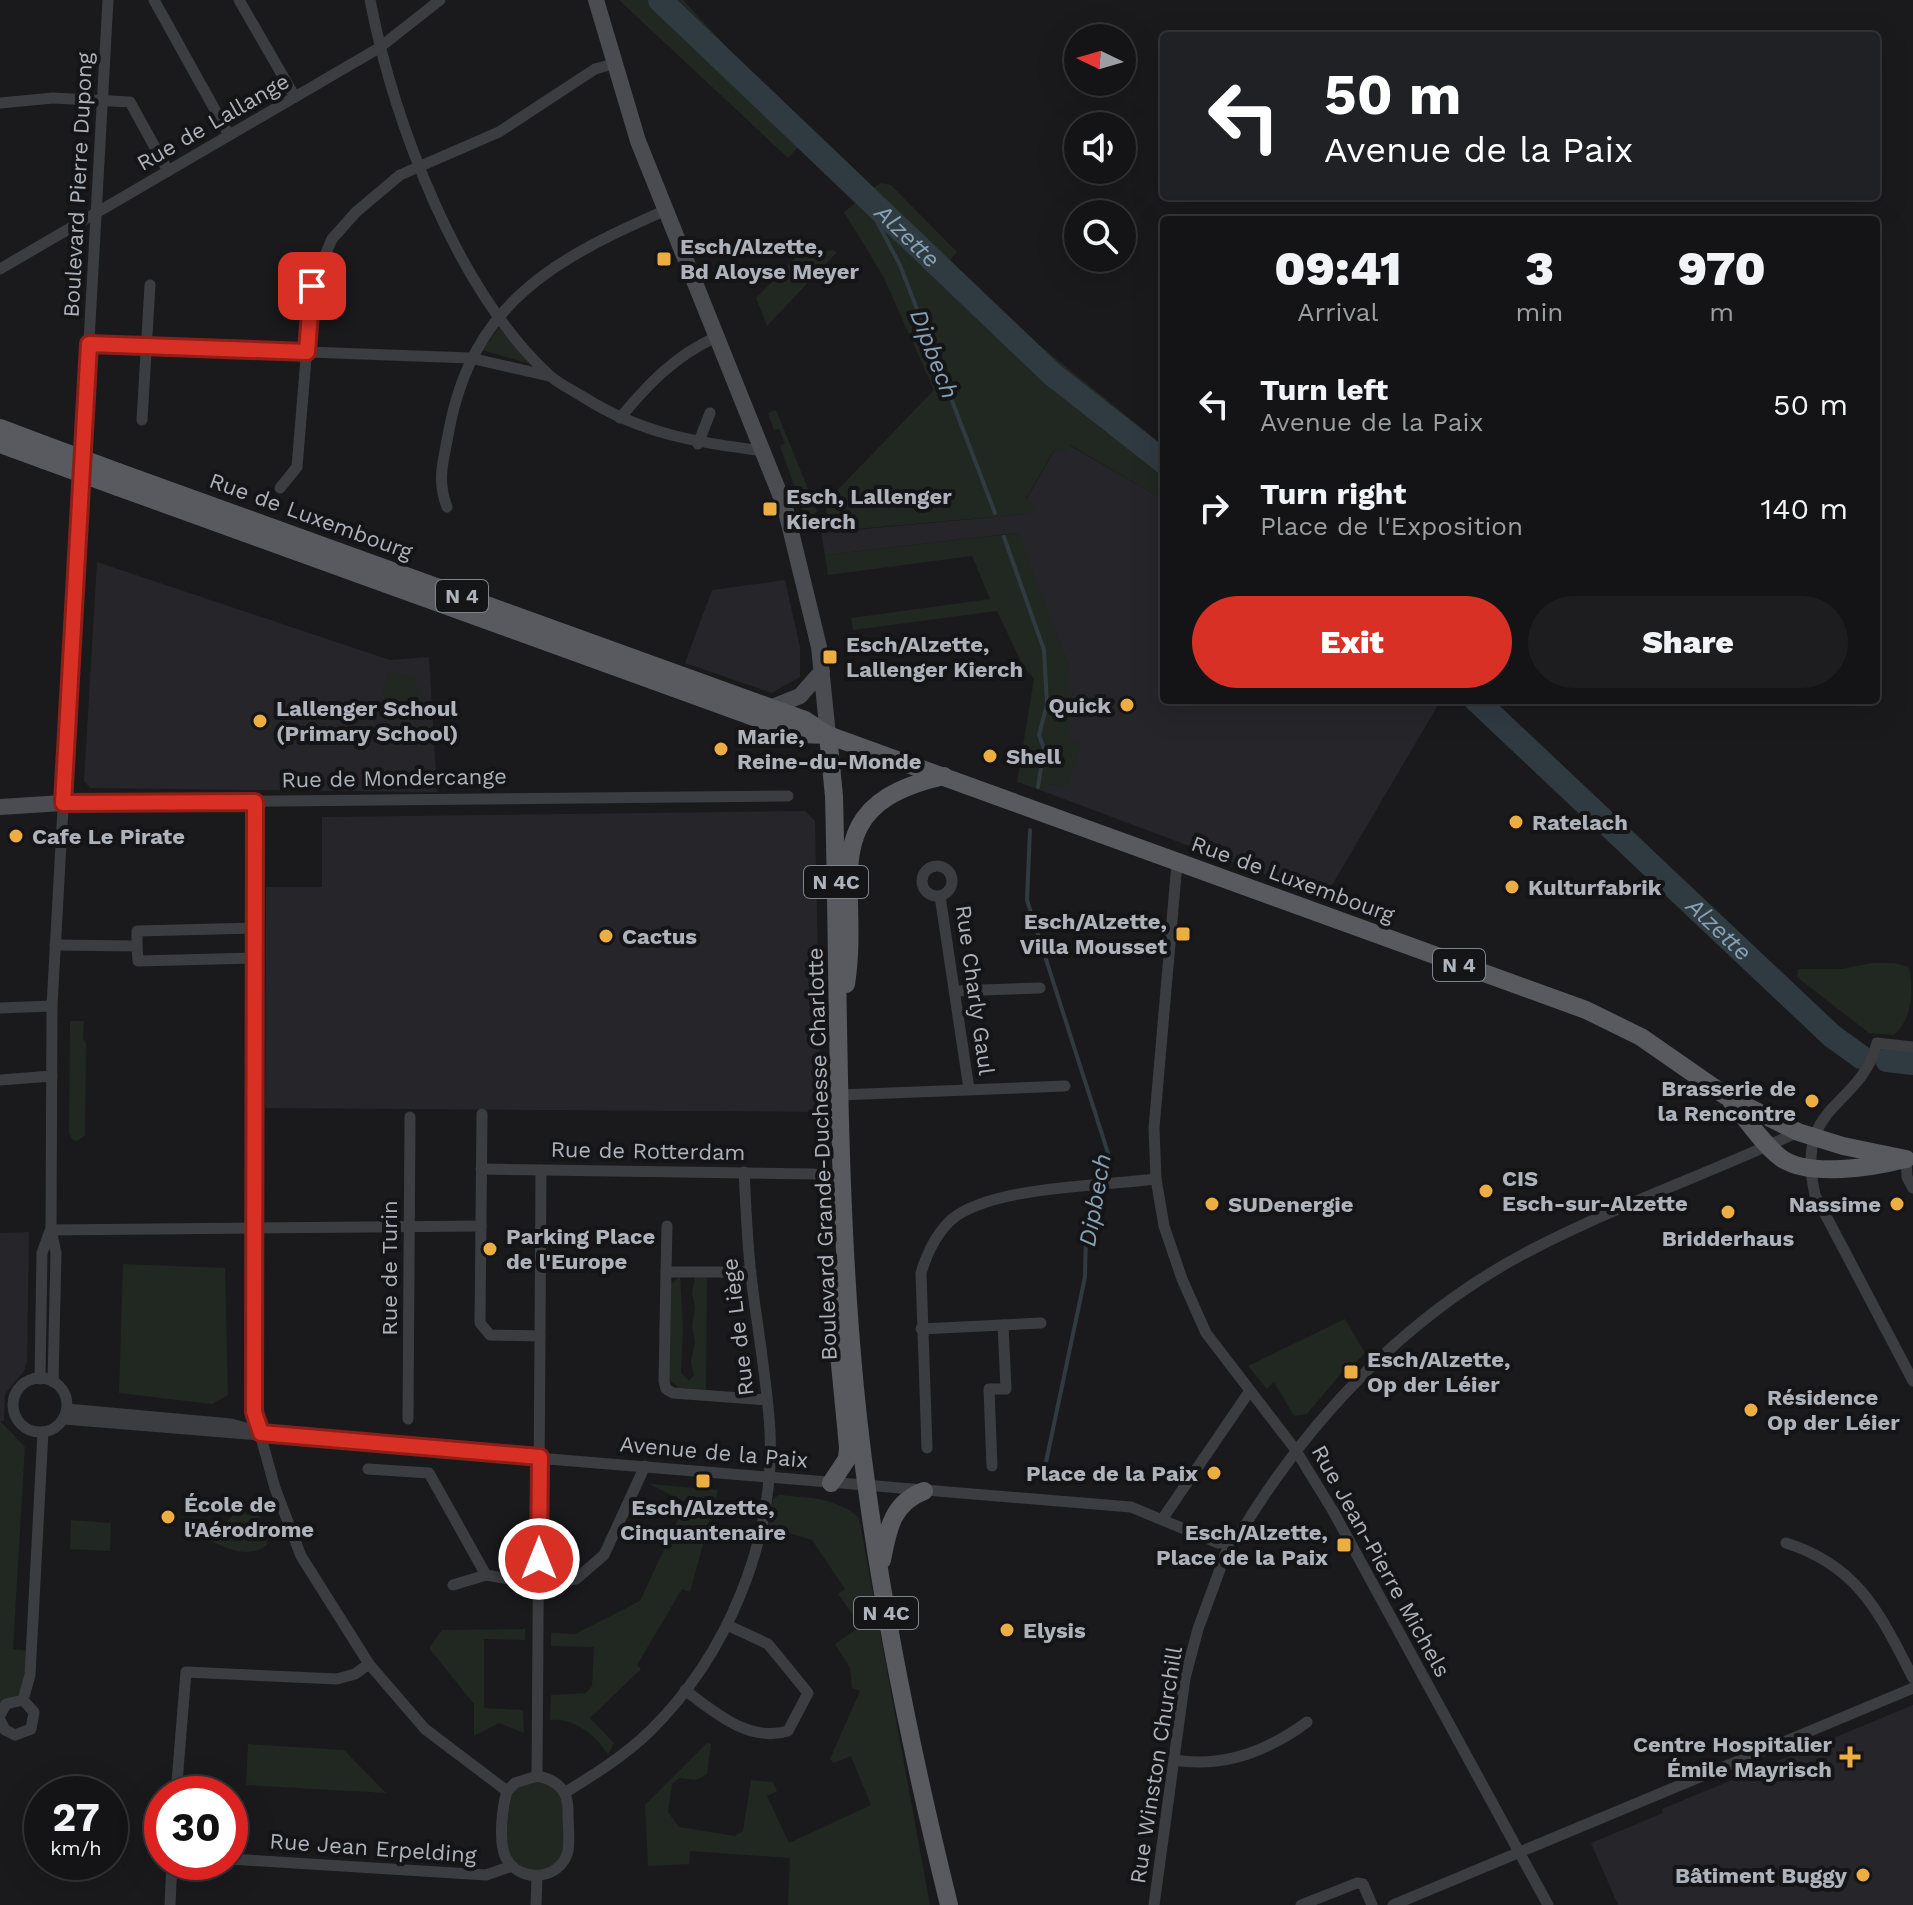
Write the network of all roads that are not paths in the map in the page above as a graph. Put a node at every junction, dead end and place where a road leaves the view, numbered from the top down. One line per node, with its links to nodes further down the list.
1 (154, 0): 12 (street)
2 (239, 0): 9 (street)
3 (370, 0): 7 (street)
4 (440, 0): 7 (street, Rue de Lallange)
5 (596, 0): 8 (main road)
6 (110, 2): 10 (street, Boulevard Pierre Dupong)
7 (379, 48): 9 (street, Rue de Lallange); 13 (street)
8 (613, 64): 13 (street); 15 (main road)
9 (295, 97): 12 (street, Rue de Lallange)
10 (102, 100): 11 (street); 14 (street); 16 (street, Boulevard Pierre Dupong)
11 (0, 103)
12 (229, 135): 14 (street, Rue de Lallange)
13 (418, 166): 19 (street); 23 (street)
14 (168, 171): 16 (street, Rue de Lallange)
15 (664, 211): 19 (street); 20 (main road)
16 (96, 213): 17 (street, Rue de Lallange); 21 (street, Boulevard Pierre Dupong)
17 (0, 269)
18 (150, 285): 22 (street)
19 (498, 315): 24 (street); 25 (street)
20 (716, 337): 27 (street); 32 (main road)
21 (89, 344): 22 (street); 43 (street, Boulevard Pierre Dupong)
22 (146, 346): 23 (street); 28 (street)
23 (307, 352): 24 (street); 35 (street)
24 (470, 358): 25 (street); 36 (street)
25 (550, 376): 27 (street)
26 (710, 413): 31 (street)
27 (620, 418): 31 (street)
28 (142, 420)
29 (0, 428): 33 (main road, Rue de Luxembourg / N 4)
30 (0, 444): 33 (main road, Rue de Luxembourg / N 4)
31 (698, 444): 32 (street)
32 (764, 451): 37 (main road)
33 (44, 453): 34 (main road, Rue de Luxembourg / N 4, bridge)
34 (118, 480): 38 (main road, Rue de Luxembourg / N 4); 39 (main road, Rue de Luxembourg / N 4)
35 (280, 488)
36 (447, 507)
37 (822, 671): 38 (main road); 39 (main road)
38 (770, 708): 39 (main road, Rue de Luxembourg / N 4)
39 (828, 735): 40 (main road, Rue de Luxembourg / N 4); 55 (main road, Boulevard Grande-Duchesse Charlotte / N 4C)
40 (944, 776): 45 (main road, Rue de Luxembourg / N 4); 55 (main road)
41 (788, 796): 42 (street, Rue de Mondercange)
42 (255, 802): 43 (street, Rue de Mondercange); 47 (street)
43 (63, 803): 44 (main road, Rue de Mondercange); 48 (street, Boulevard Pierre Dupong)
44 (0, 807)
45 (1177, 863): 62 (main road, Rue de Luxembourg / N 4); 73 (street, Rue Jean-Pierre Michels)
46 (940, 896): 52 (street, Rue Charly Gaul)
47 (255, 928): 49 (street); 50 (street)
48 (55, 945): 49 (street); 53 (street, Boulevard Pierre Dupong)
49 (137, 946): 50 (street)
50 (255, 958): 78 (street)
51 (1040, 988): 52 (street)
52 (955, 991): 60 (street, Rue Charly Gaul)
53 (52, 1006): 54 (street); 57 (street, Boulevard Pierre Dupong)
54 (0, 1008)
55 (839, 1030): 61 (main road, Boulevard Grande-Duchesse Charlotte / N 4C)
56 (1913, 1047): 65 (street)
57 (52, 1076): 58 (street); 79 (street, Boulevard Pierre Dupong)
58 (0, 1080)
59 (1065, 1086): 60 (street)
60 (969, 1089): 61 (street)
61 (840, 1095): 80 (main road, Boulevard Grande-Duchesse Charlotte / N 4C)
62 (1726, 1096): 65 (main road, N 4); 66 (main road, N 4)
63 (482, 1114): 69 (street)
64 (410, 1117): 75 (street, Rue de Turin)
65 (1806, 1135): 66 (street); 67 (main road, N 4); 68 (street)
66 (1768, 1146): 68 (main road, N 4); 97 (street)
67 (1909, 1159): 68 (main road, N 4); 74 (street)
68 (1811, 1168): 88 (street)
69 (481, 1169): 70 (street, Rue de Rotterdam); 76 (street)
70 (541, 1170): 71 (street, Rue de Rotterdam); 86 (street)
71 (744, 1172): 72 (street, Rue de Rotterdam); 82 (street, Rue de Liège)
72 (814, 1174)
73 (1156, 1179): 85 (street); 90 (street, Rue Jean-Pierre Michels)
74 (1913, 1188)
75 (409, 1226): 76 (street); 78 (street); 93 (street, Rue de Turin)
76 (481, 1226): 86 (street)
77 (667, 1226): 81 (street)
78 (254, 1228): 79 (street); 95 (street)
79 (51, 1230): 87 (street); 89 (street)
80 (844, 1240): 103 (main road, N 4C); 104 (main road, Boulevard Grande-Duchesse Charlotte / N 4C)
81 (666, 1272): 82 (street); 91 (street)
82 (751, 1272): 91 (street, Rue de Liège)
83 (1041, 1323): 84 (street)
84 (1003, 1325): 85 (street); 100 (street)
85 (921, 1329): 96 (street)
86 (540, 1336): 98 (street)
87 (40, 1379): 89 (street); 94 (street)
88 (1913, 1381)
89 (53, 1382): 92 (street)
90 (1249, 1392): 97 (street, Rue Jean-Pierre Michels); 106 (street)
91 (767, 1400): 102 (street, Rue de Liège)
92 (65, 1414): 94 (street); 95 (street, Avenue de la Paix)
93 (408, 1419)
94 (43, 1432): 118 (street)
95 (261, 1433): 98 (street, Avenue de la Paix); 114 (street)
96 (927, 1448)
97 (1295, 1449): 107 (street); 127 (street, Rue Jean-Pierre Michels)
98 (540, 1457): 99 (street, Avenue de la Paix); 111 (street)
99 (645, 1466): 102 (street, Avenue de la Paix); 111 (street)
100 (992, 1466)
101 (368, 1469): 110 (street)
102 (767, 1477): 103 (street, Avenue de la Paix); 113 (street, Rue de Liège)
103 (831, 1483): 104 (street, Avenue de la Paix)
104 (866, 1486): 105 (street, Avenue de la Paix); 109 (main road, Boulevard Grande-Duchesse Charlotte / N 4C)
105 (924, 1491): 106 (street, Avenue de la Paix); 109 (main road)
106 (1163, 1518): 107 (street)
107 (1230, 1542): 121 (street, Rue Winston Churchill)
108 (1786, 1543): 115 (street)
109 (880, 1570): 126 (main road, Boulevard Grande-Duchesse Charlotte / N 4C)
110 (486, 1575): 111 (street); 112 (street)
111 (539, 1584): 123 (street)
112 (453, 1585)
113 (727, 1625): 117 (street, Rue de Liège); 117 (street)
114 (369, 1664): 122 (street); 124 (street)
115 (1913, 1678)
116 (1913, 1688): 127 (street)
117 (685, 1690): 125 (street, Rue de Liège)
118 (23, 1700): 119 (street); 119 (street)
119 (0, 1721)
120 (1307, 1722): 121 (street)
121 (1174, 1760): 136 (street, Rue Winston Churchill)
122 (177, 1776)
123 (537, 1776): 124 (street); 125 (street)
124 (507, 1791): 129 (street)
125 (566, 1792): 130 (street)
126 (925, 1806): 134 (main road, Boulevard Grande-Duchesse Charlotte / N 4C); 135 (main road, Boulevard Grande-Duchesse Charlotte / N 4C)
127 (1519, 1853): 139 (street); 140 (street, Rue Jean-Pierre Michels)
128 (248, 1860): 129 (street, Rue Jean Erpelding)
129 (512, 1866): 130 (street)
130 (537, 1876): 133 (street)
131 (171, 1880): 132 (street)
132 (170, 1905)
133 (536, 1905)
134 (938, 1905)
135 (949, 1905)
136 (1154, 1905)
137 (1301, 1905): 138 (street)
138 (1372, 1905)
139 (1393, 1905)
140 (1548, 1905)

